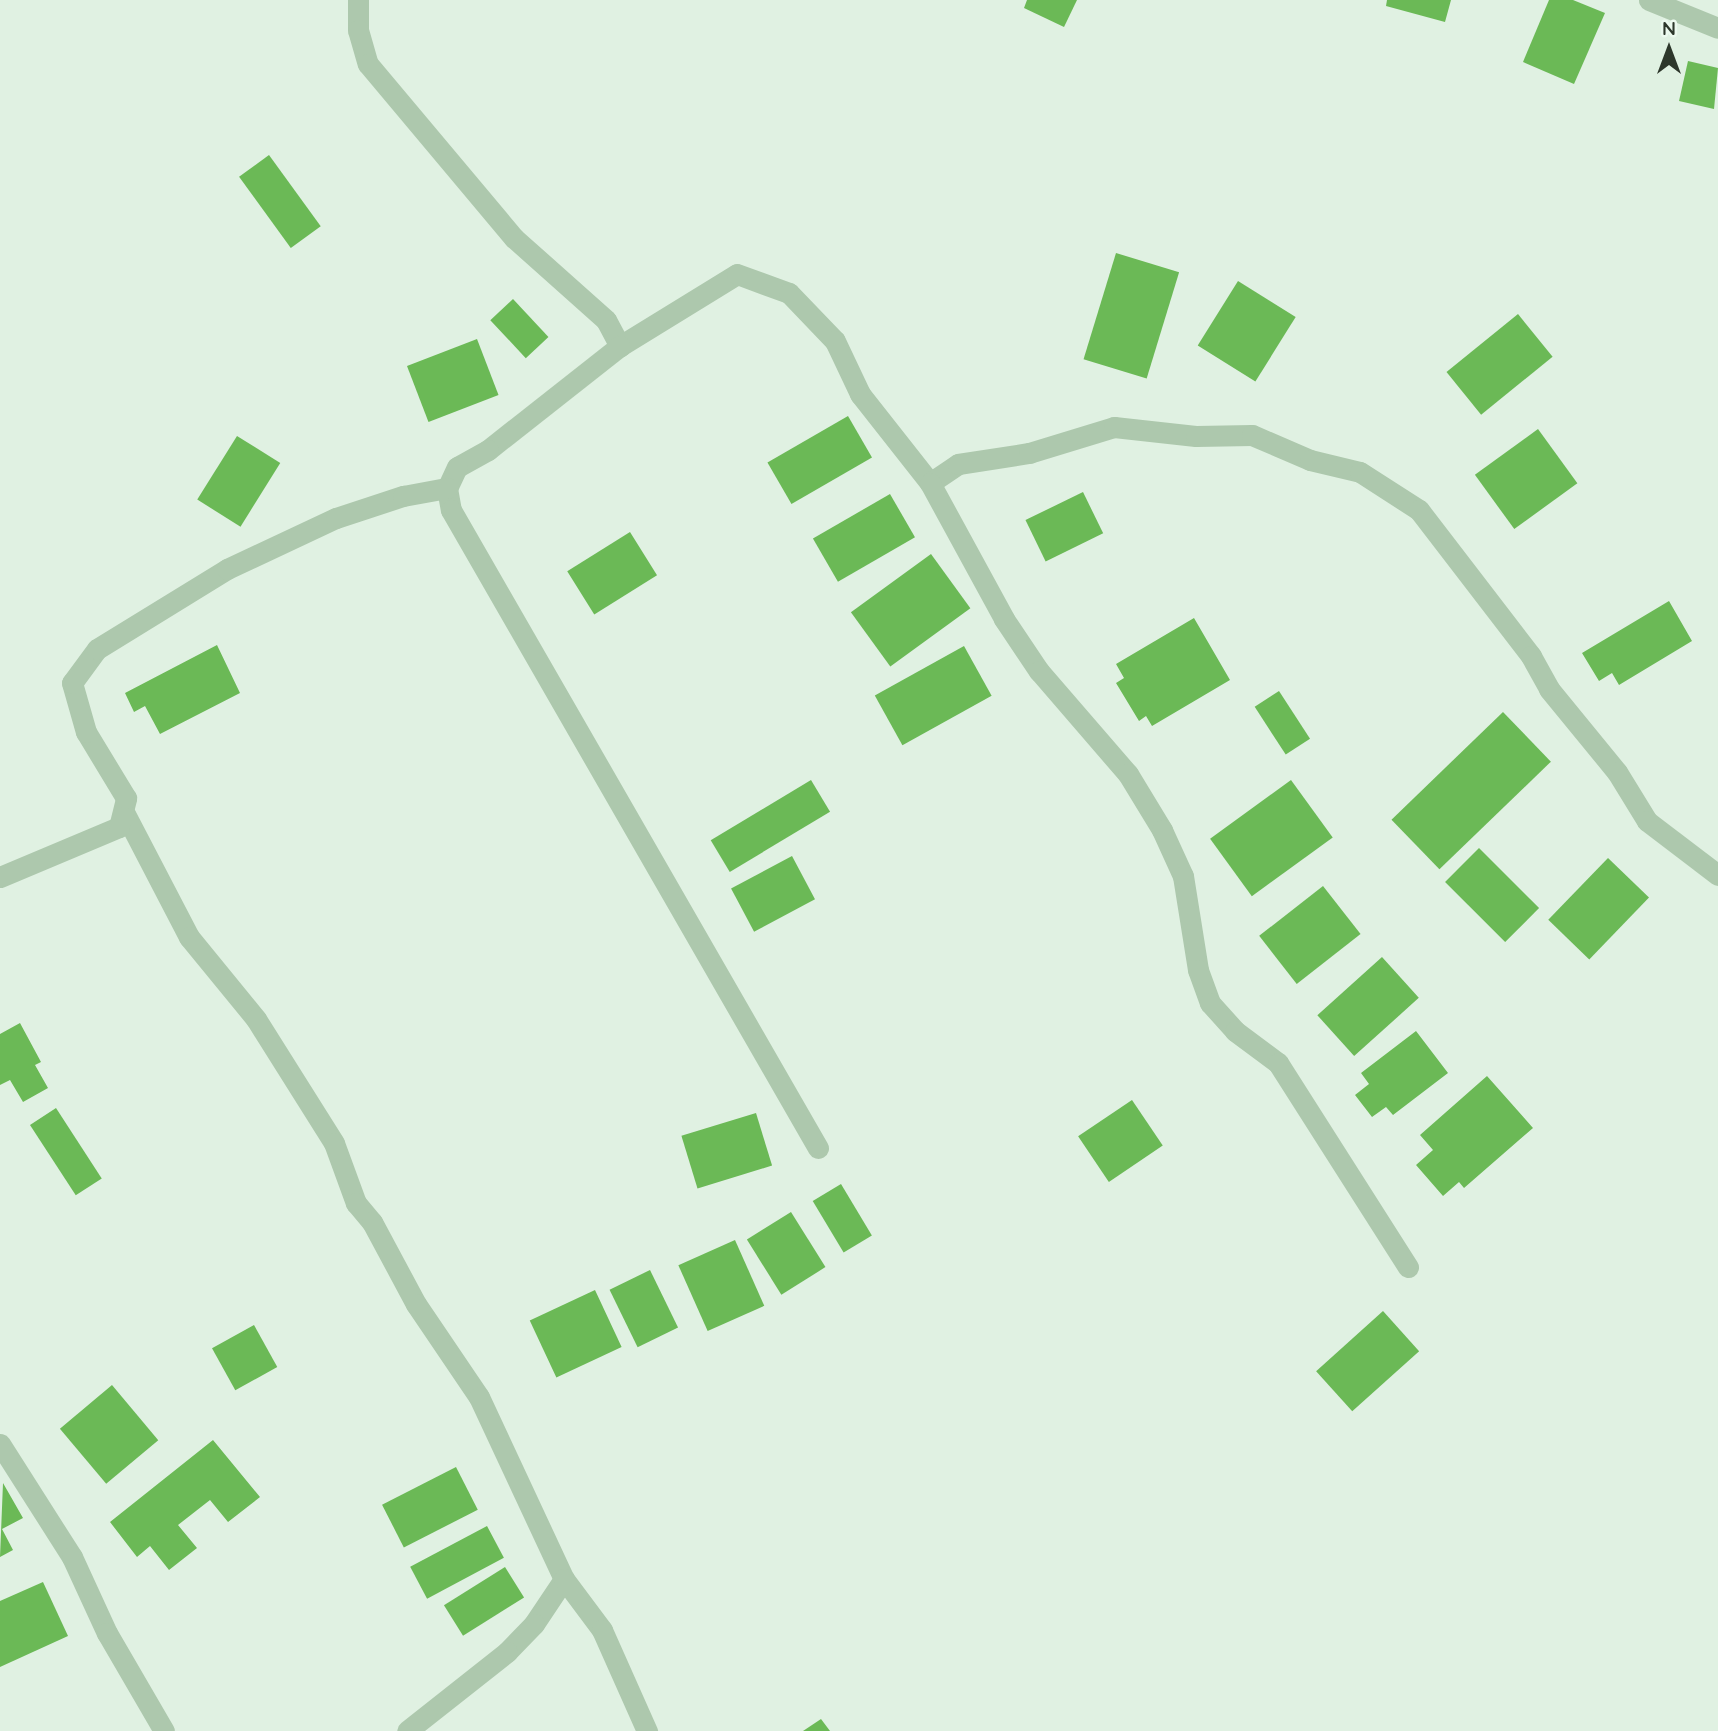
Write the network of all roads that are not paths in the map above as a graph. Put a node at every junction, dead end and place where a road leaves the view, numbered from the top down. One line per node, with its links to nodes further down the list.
1 (358, 0): 4 (street)
2 (1649, 0): 3 (street)
3 (1718, 28)
4 (620, 346): 5 (street); 6 (street)
5 (930, 484): 8 (street); 11 (street)
6 (447, 488): 7 (street); 10 (street)
7 (124, 812): 9 (street); 13 (street)
8 (1718, 875)
9 (0, 877)
10 (818, 1147)
11 (1408, 1267)
12 (0, 1444): 14 (street)
13 (564, 1579): 15 (street); 16 (street)
14 (164, 1731)
15 (407, 1731)
16 (647, 1731)

